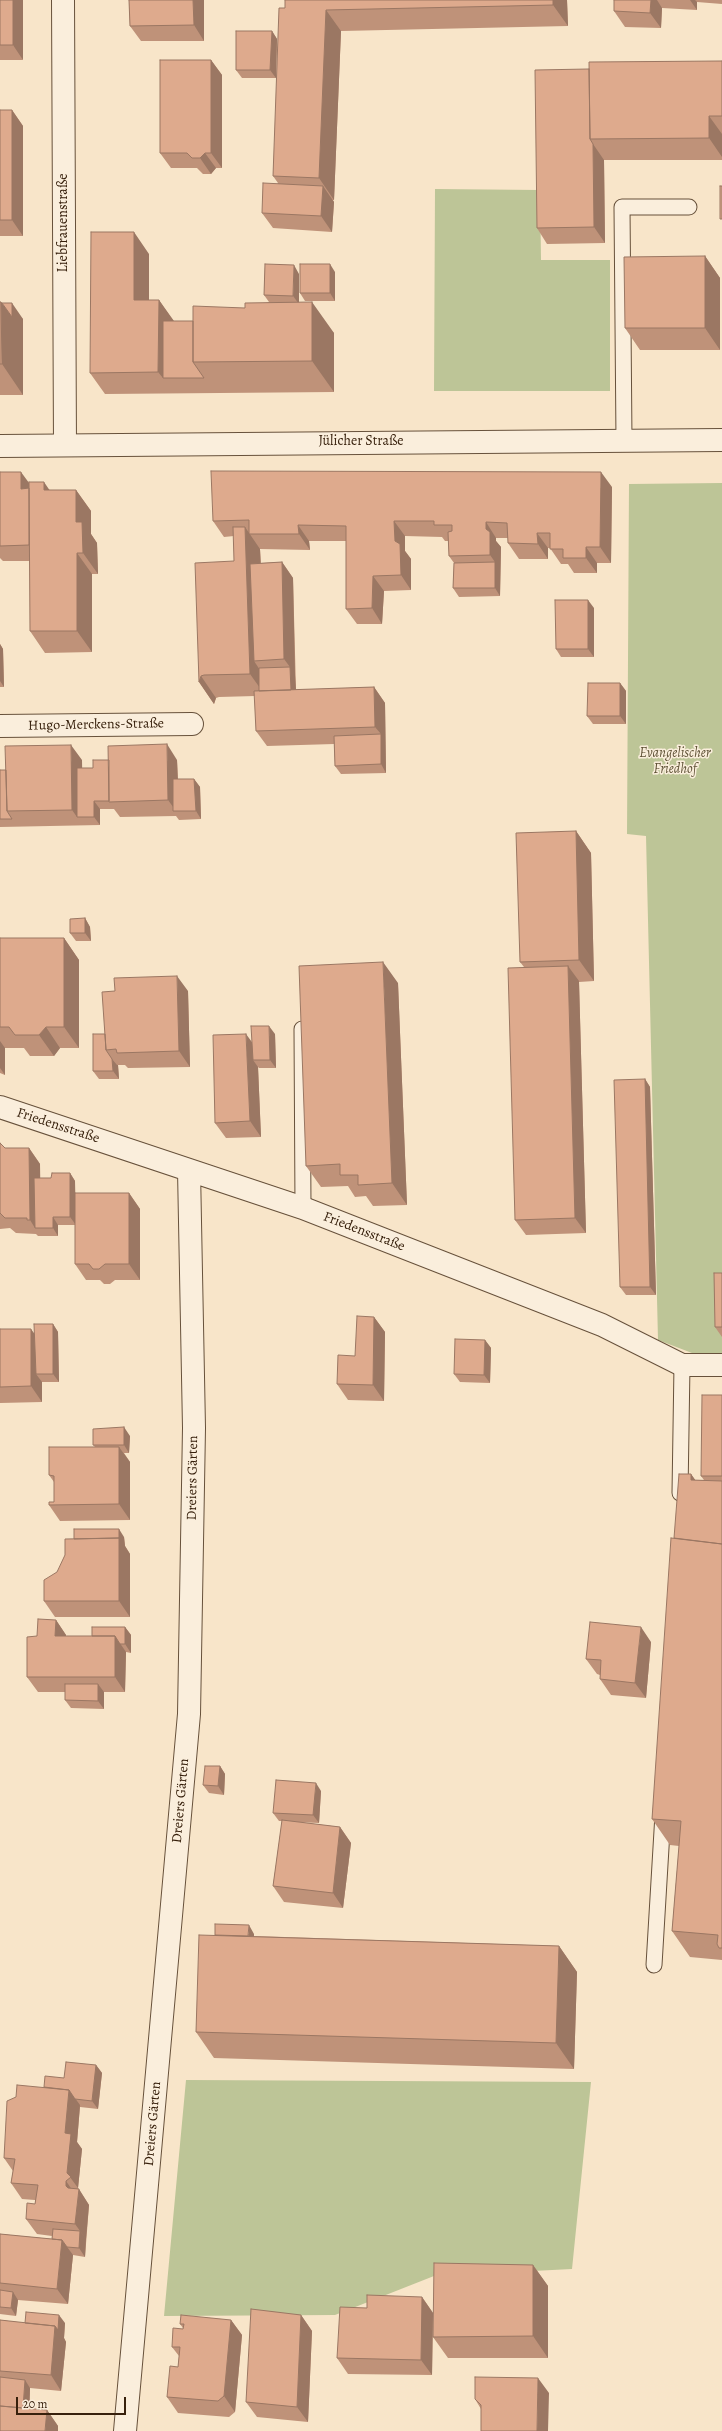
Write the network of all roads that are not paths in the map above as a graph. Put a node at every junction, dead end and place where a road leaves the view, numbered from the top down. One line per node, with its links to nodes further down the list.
1 (63, 0): 5 (street, Liebfrauenstraße)
2 (689, 207): 4 (lane)
3 (722, 440): 4 (street, Jülicher Straße)
4 (624, 441): 5 (street, Jülicher Straße)
5 (65, 445): 6 (street, Jülicher Straße)
6 (0, 446)
7 (192, 724): 8 (street, Hugo-Merckens-Straße)
8 (0, 726)
9 (302, 1013): 12 (lane)
10 (0, 1107): 11 (street, Friedensstraße)
11 (189, 1170): 12 (street, Friedensstraße); 18 (street, Dreiers Gärten)
12 (303, 1208): 14 (street, Friedensstraße)
13 (722, 1365): 14 (street, Friedensstraße)
14 (682, 1366): 15 (lane)
15 (679, 1505)
16 (664, 1797): 17 (lane)
17 (654, 1965)
18 (125, 2431)

